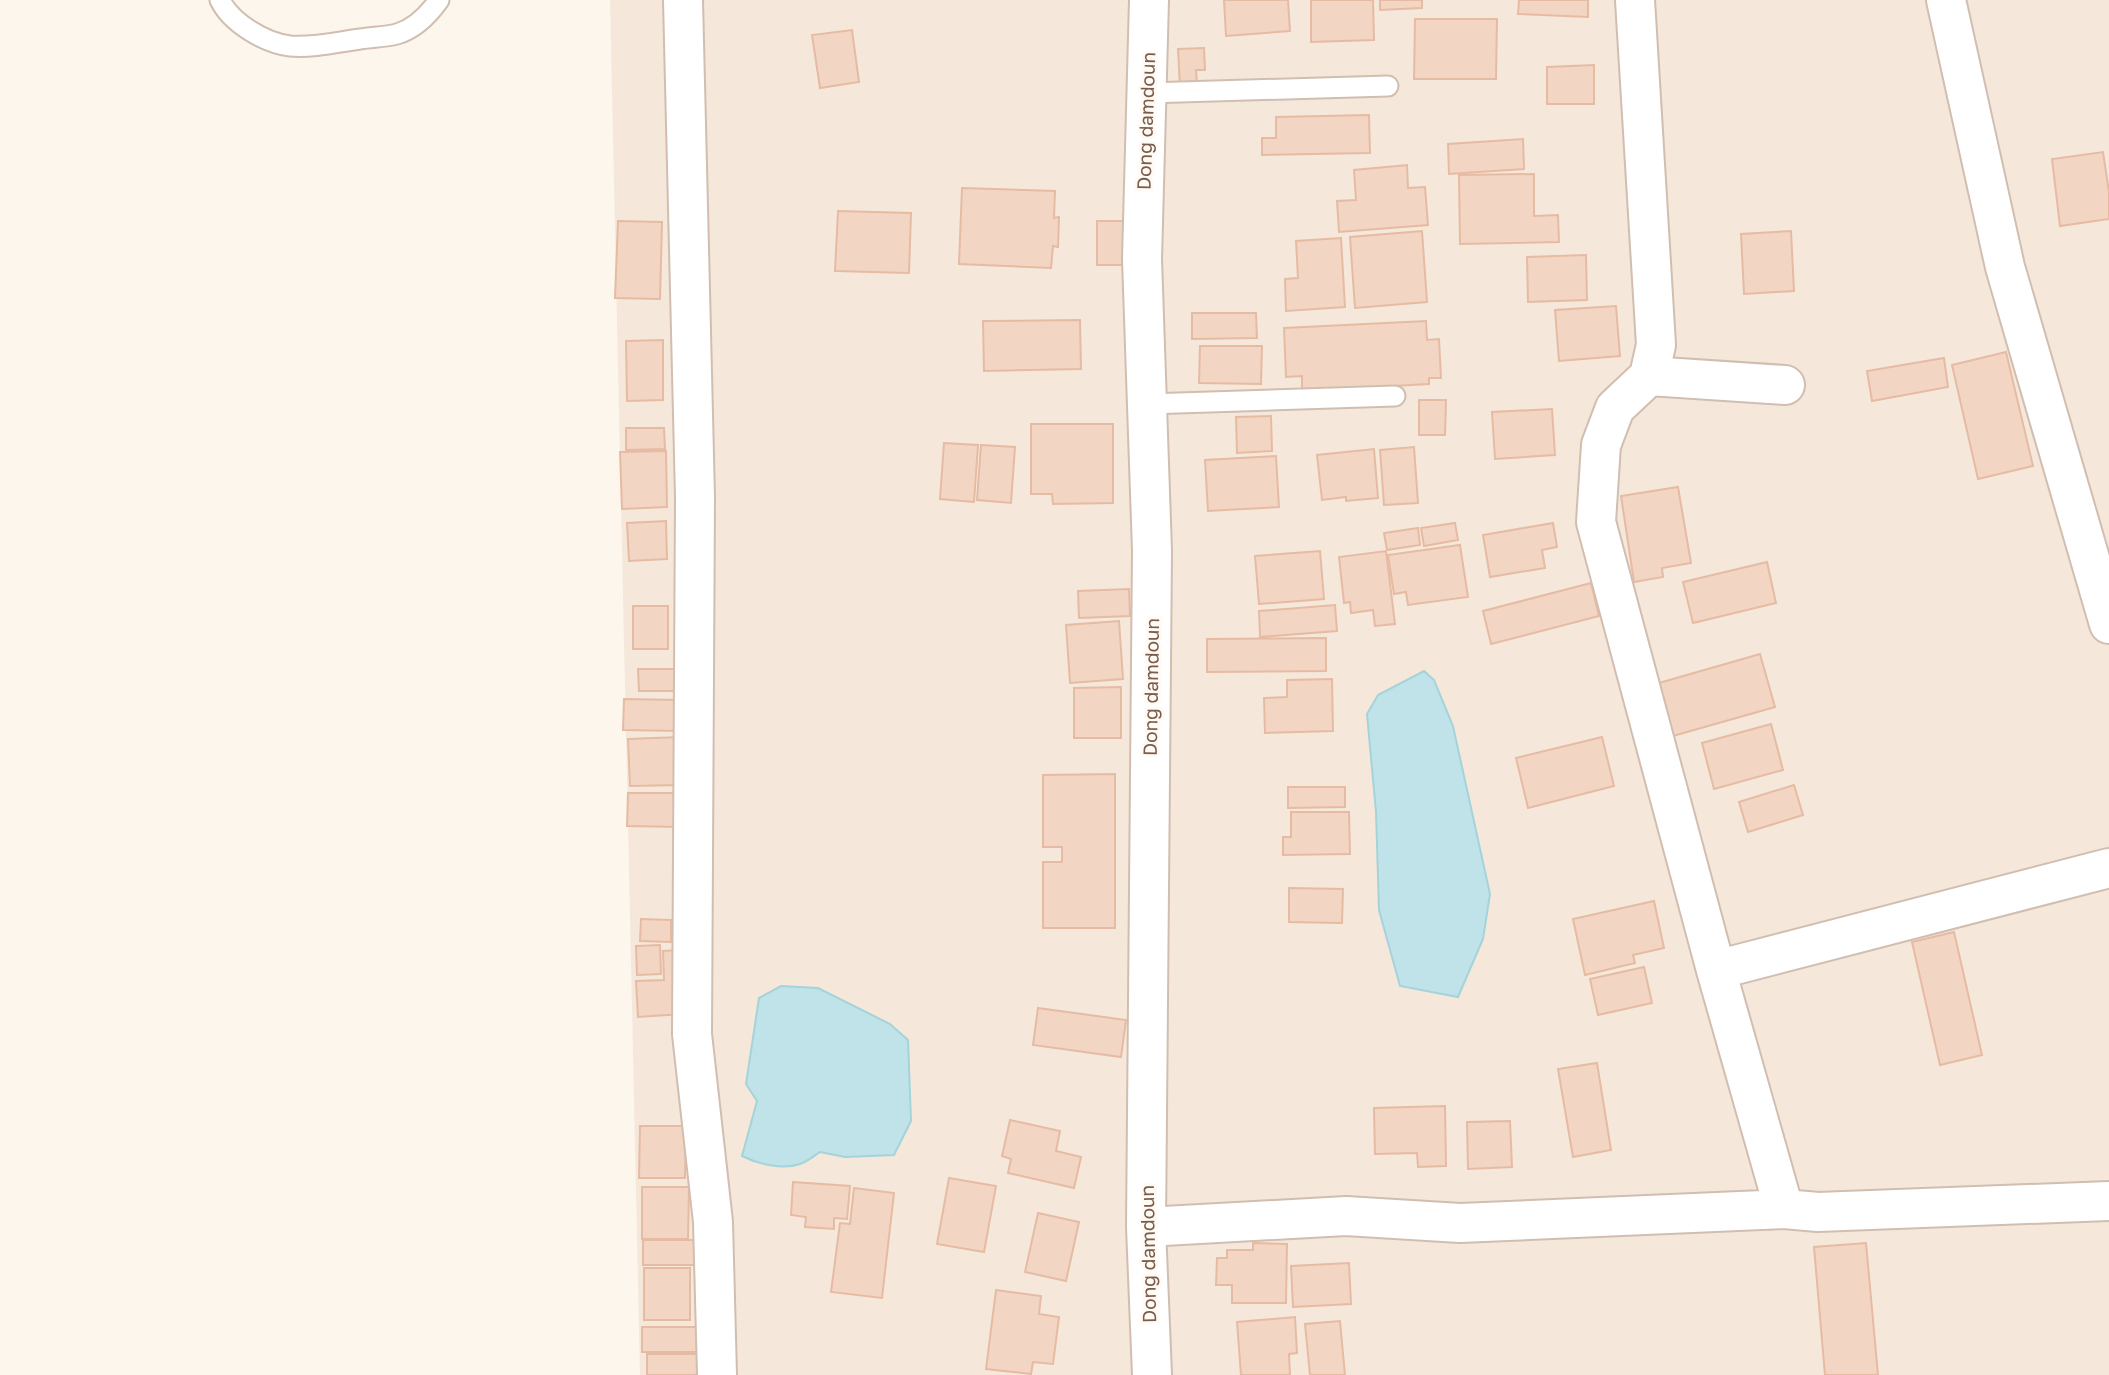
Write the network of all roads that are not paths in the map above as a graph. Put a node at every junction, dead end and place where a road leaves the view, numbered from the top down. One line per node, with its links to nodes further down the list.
1 (220, 0): 2 (lane)
2 (439, 0)
3 (683, 0): 19 (street)
4 (1150, 0): 8 (street, Dong damdoun)
5 (1635, 0): 9 (street)
6 (1946, 0): 13 (street)
7 (1388, 86): 8 (lane)
8 (1147, 93): 12 (street, Dong damdoun)
9 (1648, 376): 10 (street); 15 (street)
10 (1785, 385)
11 (1395, 396): 12 (lane)
12 (1147, 404): 18 (street, Dong damdoun)
13 (2109, 624)
14 (2109, 868): 15 (street)
15 (1716, 970): 17 (street)
16 (2109, 1201): 17 (street)
17 (1784, 1209): 18 (street)
18 (1146, 1227): 20 (street, Dong damdoun)
19 (717, 1375)
20 (1152, 1375)

